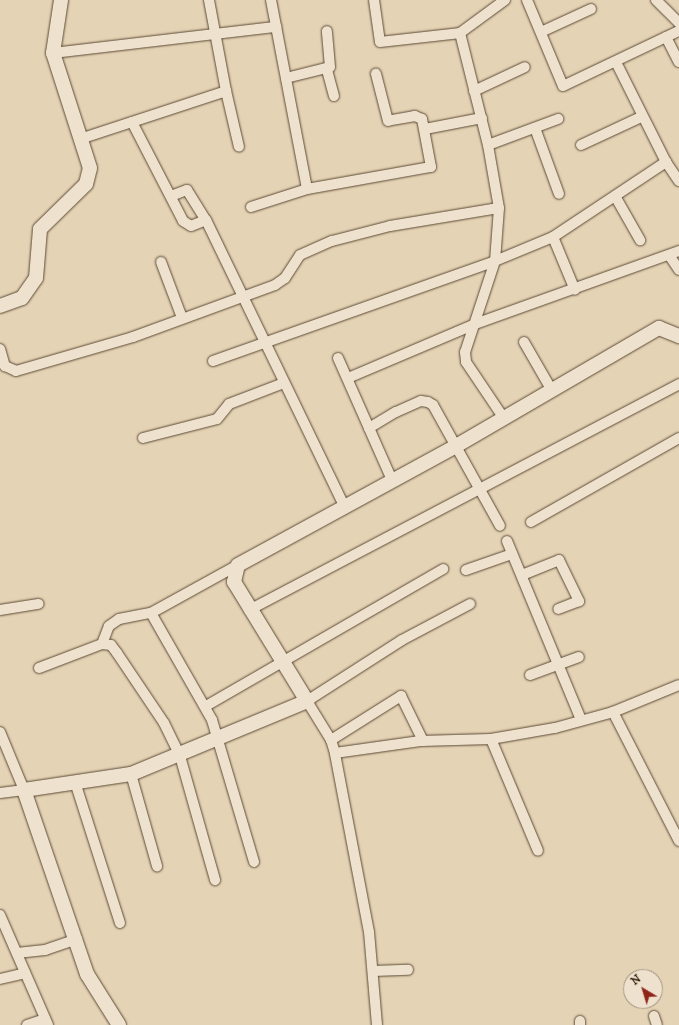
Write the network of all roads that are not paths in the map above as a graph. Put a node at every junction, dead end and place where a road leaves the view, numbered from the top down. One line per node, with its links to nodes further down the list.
1 (61, 0): 17 (street)
2 (210, 0): 14 (street)
3 (271, 0): 10 (street)
4 (374, 0): 15 (street)
5 (505, 0): 15 (street)
6 (527, 0): 13 (street)
7 (656, 0): 9 (street)
8 (591, 9): 13 (street)
9 (679, 23)
10 (276, 27): 14 (street); 23 (street)
11 (326, 31): 21 (street)
12 (679, 31): 16 (street)
13 (541, 32): 18 (street)
14 (216, 34): 17 (street); 24 (street)
15 (460, 34): 25 (street)
16 (666, 37): 18 (street); 19 (street)
17 (53, 53): 33 (street)
18 (616, 62): 27 (street)
19 (679, 62)
20 (524, 67): 25 (street)
21 (327, 70): 23 (street); 26 (street)
22 (376, 74): 32 (street)
23 (286, 78): 39 (street)
24 (226, 91): 30 (street); 36 (street)
25 (474, 91): 28 (street)
26 (334, 96)
27 (641, 117): 35 (street); 37 (street)
28 (482, 118): 32 (street); 34 (street)
29 (558, 120): 31 (street)
30 (132, 122): 33 (street); 41 (street)
31 (534, 128): 34 (street); 40 (street)
32 (425, 129): 39 (street)
33 (80, 139): 55 (street)
34 (488, 145): 44 (street)
35 (581, 145)
36 (239, 147)
37 (666, 162): 38 (street); 42 (street)
38 (679, 181)
39 (307, 189): 43 (street)
40 (559, 194)
41 (171, 196): 45 (street); 45 (street)
42 (615, 196): 46 (street); 47 (street)
43 (251, 207)
44 (499, 208): 50 (street); 54 (street)
45 (206, 220): 54 (street)
46 (553, 237): 50 (street); 53 (street)
47 (640, 240)
48 (679, 251): 49 (street)
49 (669, 255): 52 (street); 53 (street)
50 (496, 261): 57 (street); 59 (street)
51 (161, 262): 56 (street)
52 (679, 270)
53 (575, 290): 57 (street)
54 (240, 296): 56 (street); 59 (street)
55 (0, 306)
56 (182, 318): 61 (street)
57 (475, 324): 64 (street); 68 (street)
58 (679, 336): 67 (street)
59 (265, 340): 63 (street); 65 (street)
60 (524, 342): 67 (street)
61 (0, 349)
62 (338, 358): 64 (street)
63 (213, 361)
64 (348, 378): 69 (street)
65 (284, 383): 70 (street); 75 (street)
66 (679, 384): 74 (street)
67 (551, 389): 68 (street)
68 (503, 417): 72 (street)
69 (368, 428): 72 (street); 73 (street)
70 (143, 438)
71 (679, 438): 76 (street)
72 (456, 446): 73 (street); 74 (street)
73 (392, 480): 75 (street)
74 (479, 488): 77 (street); 87 (street)
75 (344, 506): 80 (street)
76 (531, 522)
77 (500, 526)
78 (506, 541): 79 (street)
79 (512, 554): 82 (street); 83 (street)
80 (238, 565): 87 (street); 89 (street)
81 (443, 570): 92 (street)
82 (466, 570)
83 (522, 575): 88 (street); 93 (street)
84 (39, 604): 86 (street)
85 (470, 604): 97 (street)
86 (0, 610)
87 (249, 610): 92 (street)
88 (558, 610)
89 (152, 613): 90 (street); 98 (street)
90 (102, 644): 94 (street); 107 (street)
91 (579, 657): 93 (street)
92 (280, 662): 97 (street); 98 (street)
93 (559, 664): 95 (street); 100 (street)
94 (39, 668)
95 (530, 675)
96 (679, 686): 99 (street)
97 (307, 701): 102 (street); 104 (street)
98 (206, 706): 102 (street)
99 (613, 712): 100 (street); 112 (street)
100 (581, 720): 103 (street)
101 (0, 732): 110 (street)
102 (217, 736): 107 (street); 114 (street)
103 (491, 739): 105 (street); 113 (street)
104 (331, 740): 105 (street); 106 (street)
105 (423, 741): 106 (street)
106 (335, 753): 122 (street)
107 (180, 756): 108 (street); 116 (street)
108 (131, 774): 109 (street); 115 (street)
109 (75, 782): 110 (street); 118 (street)
110 (24, 790): 111 (street); 119 (street)
111 (0, 793)
112 (679, 840)
113 (538, 851)
114 (254, 862)
115 (157, 866)
116 (215, 880)
117 (0, 915): 120 (street)
118 (120, 923)
119 (77, 939): 120 (street); 127 (street)
120 (17, 953): 123 (street)
121 (408, 970): 122 (street)
122 (373, 971): 128 (street)
123 (25, 973): 124 (street); 125 (street)
124 (0, 979)
125 (47, 1022): 126 (street)
126 (27, 1025)
127 (119, 1025)
128 (377, 1025)

